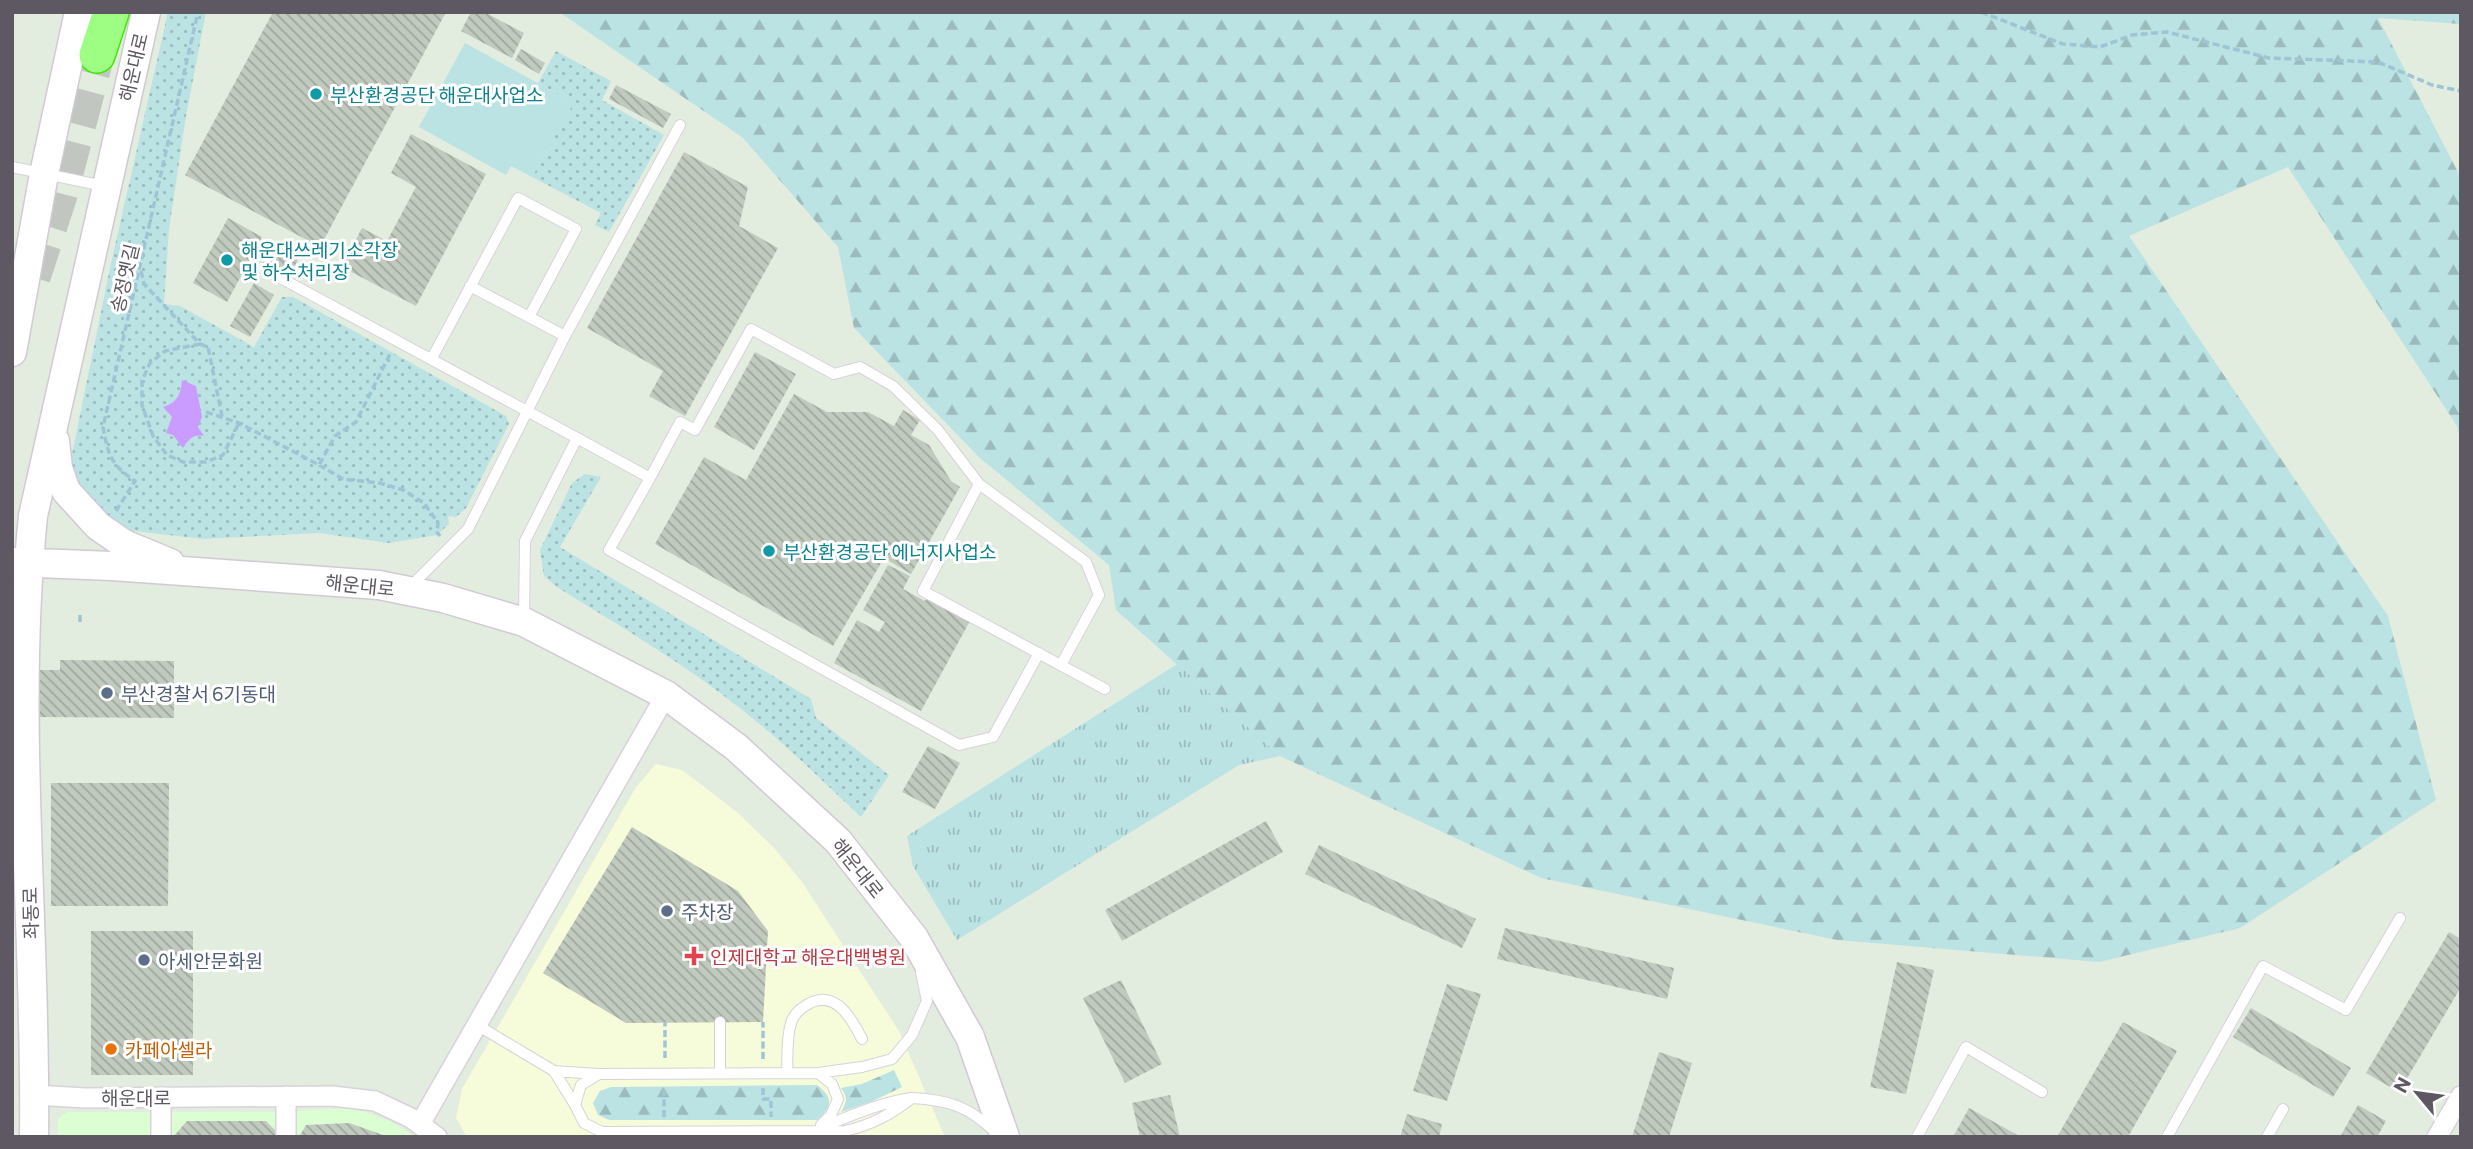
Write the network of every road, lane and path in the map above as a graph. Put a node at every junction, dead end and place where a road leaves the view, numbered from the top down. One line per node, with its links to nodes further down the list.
1 (79, 12): 10 (main road)
2 (104, 12): 3 (highway)
3 (111, 12)
4 (146, 12): 11 (main road, 해운대로)
5 (198, 12): 13 (path, 송정옛길)
6 (1981, 12): 7 (path)
7 (2461, 91)
8 (680, 125): 16 (lane)
9 (12, 167): 10 (lane)
10 (44, 174): 11 (lane); 19 (main road)
11 (106, 187): 24 (main road, 해운대로)
12 (262, 268): 17 (lane)
13 (140, 269): 18 (path); 30 (path, 송정옛길)
14 (470, 286): 15 (lane); 15 (lane); 20 (lane)
15 (529, 317): 16 (lane)
16 (565, 336): 21 (lane)
17 (397, 340): 20 (lane); 27 (path)
18 (200, 344): 23 (path); 25 (path)
19 (12, 352)
20 (432, 358): 21 (lane)
21 (527, 410): 26 (lane); 31 (lane)
22 (206, 412): 23 (path)
23 (222, 417): 25 (path)
24 (54, 419): 32 (main road, 해운대로); 33 (main road)
25 (239, 423): 27 (path)
26 (577, 438): 28 (lane); 37 (lane)
27 (319, 465): 31 (path)
28 (650, 478): 29 (lane); 38 (lane)
29 (979, 484): 38 (lane); 39 (lane)
30 (109, 508)
31 (448, 549): 34 (lane)
32 (20, 563): 33 (main road, 해운대로); 53 (main road, 좌동로)
33 (192, 572): 34 (main road, 해운대로)
34 (406, 590): 37 (main road, 해운대로)
35 (80, 614): 36 (path)
36 (80, 622)
37 (524, 622): 41 (main road, 해운대로)
38 (1039, 653): 39 (lane)
39 (1060, 665): 40 (lane)
40 (1105, 689)
41 (666, 695): 43 (main road, 해운대로); 45 (street)
42 (2400, 918): 68 (lane)
43 (914, 937): 50 (lane); 66 (main road, 해운대로)
44 (720, 1022): 48 (lane)
45 (477, 1025): 47 (lane); 60 (street)
46 (862, 1039): 49 (lane)
47 (554, 1071): 51 (lane); 58 (lane)
48 (720, 1073): 49 (lane); 51 (lane)
49 (787, 1073): 50 (lane)
50 (818, 1073): 61 (lane)
51 (599, 1074): 58 (lane)
52 (2042, 1092): 67 (lane)
53 (35, 1095): 56 (street, 해운대로); 62 (main road, 좌동로)
54 (286, 1096): 56 (street, 해운대로); 60 (street, 해운대로); 64 (street)
55 (2461, 1096): 70 (street)
56 (161, 1097): 63 (street)
57 (912, 1098): 61 (lane); 61 (lane); 66 (lane)
58 (575, 1105): 61 (lane)
59 (2283, 1109): 69 (lane)
60 (420, 1125): 65 (street, 해운대로)
61 (816, 1130)
62 (34, 1137)
63 (161, 1137)
64 (286, 1137)
65 (437, 1137)
66 (1003, 1137)
67 (1917, 1137)
68 (2167, 1137)
69 (2267, 1137)
70 (2437, 1137)

